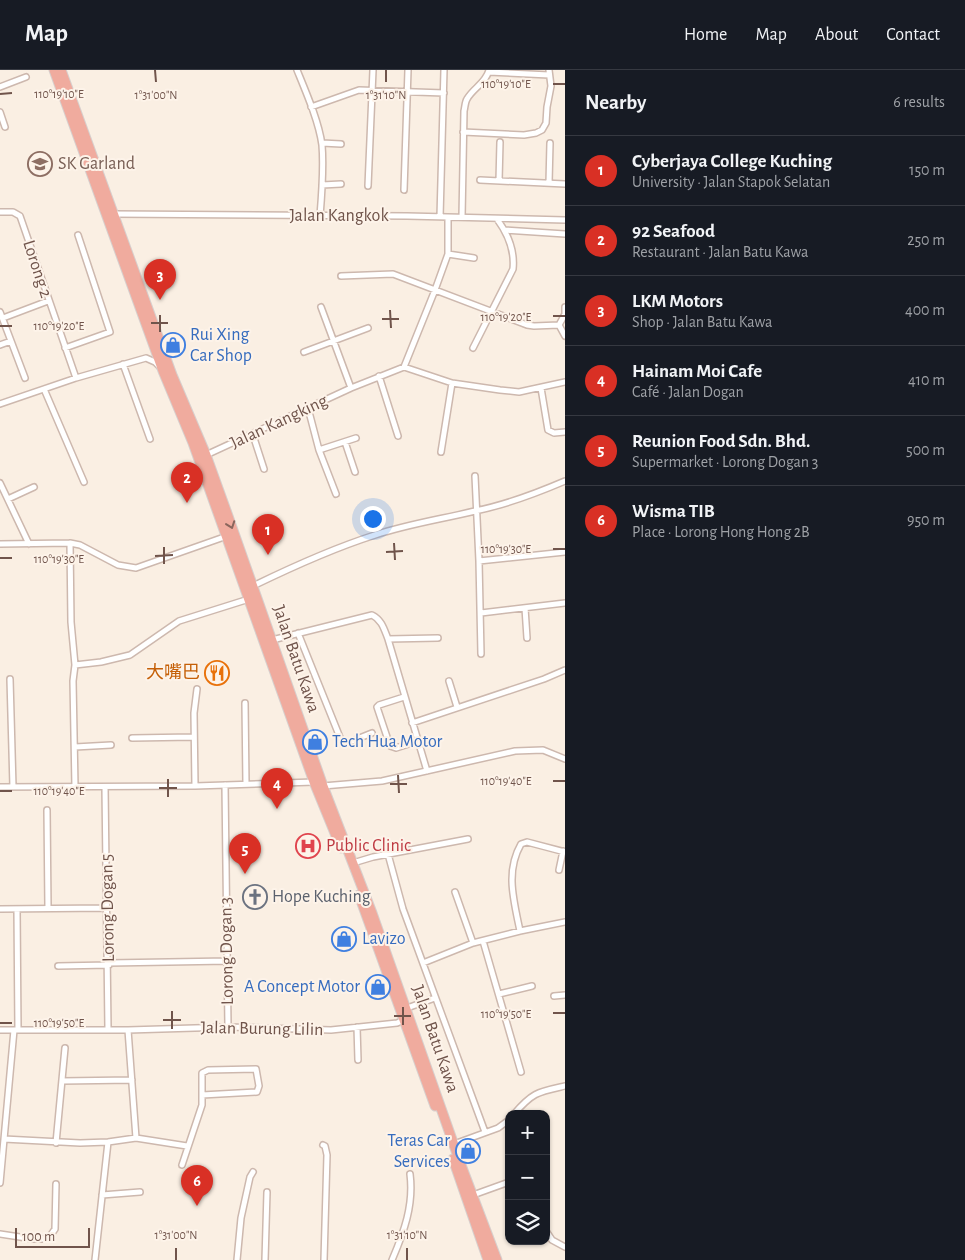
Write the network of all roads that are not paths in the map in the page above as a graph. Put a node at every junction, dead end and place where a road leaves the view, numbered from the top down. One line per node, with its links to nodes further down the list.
1 (54, 70): 53 (highway, Jalan Batu Kawa)
2 (61, 70): 31 (highway, Jalan Batu Kawa)
3 (298, 70): 14 (street)
4 (373, 70): 11 (street)
5 (408, 70): 12 (street)
6 (444, 70): 13 (street)
7 (489, 71): 8 (street); 17 (street)
8 (549, 73): 17 (street)
9 (26, 77): 10 (street)
10 (0, 87)
11 (373, 90): 12 (street); 14 (street); 28 (street)
12 (408, 92): 13 (street); 29 (street)
13 (444, 93): 33 (street)
14 (311, 107): 20 (street)
15 (0, 112): 16 (street)
16 (5, 127)
17 (463, 132): 34 (street)
18 (500, 142): 23 (street)
19 (550, 143): 24 (street)
20 (322, 144): 21 (street); 27 (street)
21 (341, 144)
22 (480, 180): 23 (street)
23 (499, 181): 24 (street)
24 (549, 183): 26 (street)
25 (342, 184): 27 (street)
26 (565, 184)
27 (322, 185): 32 (street)
28 (368, 186)
29 (404, 190)
30 (0, 212): 45 (street, Lorong 2)
31 (114, 214): 32 (street, Jalan Kangkok); 83 (highway, Jalan Batu Kawa)
32 (320, 216): 33 (street, Jalan Kangkok)
33 (440, 217): 35 (street, Jalan Kangkok)
34 (462, 217): 35 (street, Jalan Kangkok); 36 (street, Jalan Kangkok)
35 (448, 218): 41 (street)
36 (498, 218): 37 (street, Jalan Kangkok); 38 (street)
37 (565, 220)
38 (505, 230): 39 (street); 48 (street)
39 (565, 234)
40 (78, 235): 58 (street)
41 (448, 254): 42 (street); 44 (street)
42 (474, 258)
43 (340, 276): 44 (street)
44 (435, 290): 48 (street); 63 (street)
45 (48, 301): 50 (street); 58 (street, Lorong 2)
46 (321, 307): 56 (street)
47 (565, 307): 51 (street)
48 (492, 311): 51 (street); 59 (street)
49 (0, 312): 50 (street)
50 (2, 318): 55 (street)
51 (559, 325): 54 (street)
52 (368, 328): 56 (street)
53 (150, 333): 61 (street); 64 (highway, Jalan Batu Kawa)
54 (565, 336)
55 (11, 341): 57 (street); 66 (street)
56 (333, 341): 60 (street); 70 (street)
57 (0, 346)
58 (65, 348): 67 (street, Lorong 2)
59 (473, 348)
60 (304, 352)
61 (146, 358): 62 (street); 64 (street)
62 (123, 364): 67 (street); 79 (street)
63 (404, 367): 65 (street, Jalan Kangking); 69 (street)
64 (163, 371): 94 (highway, Jalan Batu Kawa)
65 (379, 376): 70 (street, Jalan Kangking); 77 (street)
66 (25, 378)
67 (76, 378): 72 (street)
68 (565, 382): 71 (street)
69 (452, 383): 71 (street); 82 (street)
70 (352, 388): 74 (street, Jalan Kangking)
71 (541, 388): 75 (street)
72 (44, 389): 73 (street); 88 (street)
73 (0, 404)
74 (308, 408): 76 (street, Jalan Kangking); 81 (street)
75 (565, 432)
76 (253, 435): 83 (street, Jalan Kangking); 84 (street)
77 (398, 436)
78 (356, 438): 80 (street)
79 (150, 439)
80 (345, 442): 81 (street); 85 (street)
81 (319, 450): 91 (street)
82 (441, 452)
83 (206, 455): 100 (highway, Jalan Batu Kawa, one-way to 100)
84 (264, 469)
85 (356, 472)
86 (475, 476): 93 (street)
87 (565, 481): 93 (street)
88 (84, 482)
89 (0, 483): 92 (street)
90 (34, 487): 92 (street)
91 (336, 494)
92 (8, 499): 97 (street)
93 (477, 511): 99 (street); 100 (street)
94 (226, 536): 95 (street); 101 (highway, Jalan Batu Kawa)
95 (70, 543): 97 (street); 111 (street)
96 (0, 544): 97 (street)
97 (29, 544)
98 (565, 552): 99 (street)
99 (479, 561): 104 (street)
100 (253, 586): 109 (highway, Jalan Batu Kawa)
101 (249, 599): 111 (street); 128 (highway, Jalan Batu Kawa)
102 (565, 603): 103 (street)
103 (525, 608): 104 (street); 107 (street)
104 (480, 613): 110 (street)
105 (298, 633): 108 (street); 109 (street); 120 (street)
106 (438, 638): 108 (street)
107 (527, 638)
108 (388, 639): 116 (street)
109 (272, 640): 132 (highway, Jalan Batu Kawa)
110 (481, 654)
111 (75, 665): 125 (street)
112 (565, 670): 118 (street)
113 (10, 679): 134 (street)
114 (449, 681): 118 (street)
115 (197, 689): 121 (street)
116 (404, 696): 119 (street); 123 (street)
117 (245, 703): 129 (street)
118 (457, 707): 119 (street)
119 (412, 723): 123 (street)
120 (372, 733)
121 (193, 737): 122 (street); 131 (street)
122 (132, 738)
123 (418, 741): 127 (street)
124 (111, 745): 125 (street)
125 (75, 747): 135 (street)
126 (565, 759): 127 (street)
127 (427, 771): 132 (street)
128 (314, 782): 129 (street); 162 (highway, Jalan Batu Kawa)
129 (246, 784): 130 (street)
130 (225, 785): 131 (street); 152 (street, Lorong Dogan 3)
131 (195, 786): 136 (street)
132 (323, 786): 141 (highway, Jalan Batu Kawa)
133 (0, 787): 134 (street)
134 (14, 787): 135 (street)
135 (75, 787): 136 (street)
136 (105, 787): 145 (street, Lorong Dogan 5)
137 (47, 810): 144 (street)
138 (468, 839): 140 (street)
139 (564, 852): 142 (street); 149 (street)
140 (388, 854): 141 (street); 153 (street)
141 (353, 863): 161 (highway, Jalan Batu Kawa)
142 (559, 870)
143 (454, 892): 151 (street)
144 (48, 908): 145 (street); 147 (street)
145 (107, 908): 154 (street, Lorong Dogan 5)
146 (0, 909): 147 (street)
147 (17, 909): 167 (street)
148 (565, 922): 149 (street)
149 (520, 931): 150 (street)
150 (483, 941): 151 (street); 157 (street)
151 (473, 944): 153 (street)
152 (228, 962): 154 (street); 163 (street, Lorong Dogan 3)
153 (423, 963): 160 (street)
154 (109, 964): 155 (street); 165 (street, Lorong Dogan 5)
155 (58, 966)
156 (532, 986): 157 (street)
157 (499, 994): 171 (street)
158 (565, 995): 159 (street)
159 (554, 996)
160 (435, 998): 161 (street); 178 (street)
161 (407, 1008): 183 (highway, Jalan Batu Kawa)
162 (404, 1020): 164 (street, Jalan Burung Lilin); 204 (highway, Jalan Batu Kawa)
163 (228, 1027): 164 (street, Jalan Burung Lilin); 168 (street, Jalan Burung Lilin)
164 (357, 1027): 170 (street)
165 (108, 1029): 167 (street, Jalan Burung Lilin); 168 (street, Jalan Burung Lilin)
166 (0, 1030): 167 (street, Jalan Burung Lilin)
167 (16, 1030): 180 (street)
168 (128, 1030): 172 (street)
169 (65, 1048): 173 (street)
170 (358, 1060)
171 (521, 1072)
172 (132, 1080): 173 (street); 179 (street)
173 (62, 1081): 182 (street)
174 (565, 1086): 176 (street)
175 (202, 1095): 175 (street); 184 (street)
176 (518, 1110)
177 (505, 1123): 178 (street)
178 (486, 1132): 183 (street)
179 (136, 1138): 181 (street); 184 (street)
180 (4, 1139): 182 (street); 189 (street)
181 (108, 1142): 182 (street); 194 (street)
182 (56, 1143)
183 (454, 1144): 195 (highway, Jalan Batu Kawa)
184 (187, 1146): 186 (street)
185 (323, 1146): 202 (street)
186 (182, 1164)
187 (253, 1172): 200 (street)
188 (410, 1174): 203 (street)
189 (0, 1183)
190 (505, 1183): 195 (street)
191 (56, 1184): 196 (street)
192 (140, 1192): 194 (street)
193 (267, 1192): 201 (street)
194 (102, 1195): 199 (street)
195 (473, 1195): 205 (highway, Jalan Batu Kawa)
196 (0, 1234)
197 (550, 1237): 198 (street)
198 (565, 1247)
199 (95, 1260)
200 (237, 1260)
201 (265, 1260)
202 (324, 1260)
203 (392, 1260)
204 (488, 1260)
205 (497, 1260)

